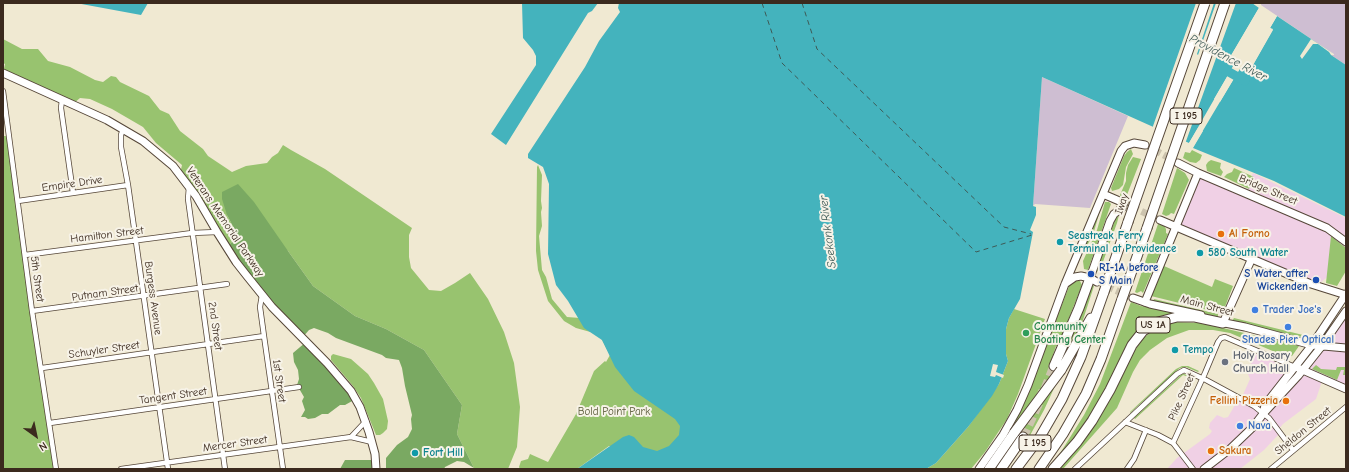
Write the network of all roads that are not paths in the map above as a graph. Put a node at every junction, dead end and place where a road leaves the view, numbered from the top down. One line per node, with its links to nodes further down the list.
1 (1205, 3): 27 (highway, Iway / I 195, bridge)
2 (1226, 3): 77 (highway, I 195, bridge)
3 (3, 73): 5 (main road, Veterans Memorial Parkway)
4 (3, 91): 14 (street, 5th Street)
5 (62, 100): 6 (main road, Veterans Memorial Parkway); 12 (street)
6 (123, 129): 10 (street, Burgess Avenue); 11 (main road, Veterans Memorial Parkway)
7 (1145, 145): 13 (main road)
8 (1178, 163): 9 (main road, Bridge Street)
9 (1198, 173): 16 (main road); 20 (main road, Bridge Street)
10 (128, 185): 12 (street, Empire Drive); 19 (street, Burgess Avenue)
11 (189, 186): 17 (main road, Veterans Memorial Parkway); 18 (street, 2nd Street)
12 (73, 193): 14 (street, Empire Drive)
13 (1103, 194): 23 (main road); 25 (main road)
14 (18, 201): 21 (street, 5th Street)
15 (1160, 220): 16 (main road)
16 (1176, 227): 22 (main road); 32 (main road)
17 (217, 232): 18 (street, Hamilton Street); 29 (main road, Veterans Memorial Parkway)
18 (192, 233): 19 (street, Hamilton Street); 26 (street, 2nd Street)
19 (135, 241): 21 (street, Hamilton Street); 30 (street, Burgess Avenue)
20 (1346, 242)
21 (25, 255): 33 (street, 5th Street)
22 (1252, 258): 28 (main road); 35 (main road)
23 (1093, 280): 25 (main road); 44 (highway)
24 (227, 284): 26 (street, Putnam Street)
25 (1065, 284): 73 (main road)
26 (200, 288): 30 (street, Putnam Street); 37 (street, 2nd Street)
27 (1104, 292): 44 (highway); 76 (highway, Iway / I 195)
28 (1346, 294): 38 (main road)
29 (262, 295): 36 (street, 1st Street); 54 (main road, Veterans Memorial Parkway)
30 (143, 296): 33 (street, Putnam Street); 41 (street, Burgess Avenue)
31 (1133, 298): 32 (main road, Main Street)
32 (1145, 302): 35 (main road, Main Street)
33 (32, 311): 43 (street, 5th Street)
34 (1346, 311): 39 (main road)
35 (1223, 323): 38 (main road, Main Street / US 1A); 78 (highway, US 1A)
36 (264, 336): 37 (street, Schuyler Street); 49 (street, 1st Street)
37 (208, 343): 41 (street, Schuyler Street); 50 (street, 2nd Street)
38 (1312, 345): 39 (main road, Main Street / US 1A); 42 (main road)
39 (1321, 346): 40 (main road, Main Street); 45 (main road)
40 (1346, 348)
41 (152, 352): 43 (street, Schuyler Street); 51 (street, Burgess Avenue)
42 (1295, 367): 45 (main road); 46 (street, Pike Street); 53 (main road)
43 (42, 368): 56 (street, 5th Street)
44 (1058, 368): 58 (highway, bridge)
45 (1303, 370): 48 (main road); 53 (main road)
46 (1203, 378): 53 (street); 55 (street); 61 (street, Pike Street)
47 (299, 387): 49 (street, Tangent Street)
48 (1346, 389)
49 (271, 390): 50 (street, Tangent Street); 62 (street, 1st Street)
50 (216, 399): 51 (street, Tangent Street); 64 (street, 2nd Street)
51 (158, 407): 56 (street, Tangent Street); 65 (street, Burgess Avenue)
52 (1346, 407): 63 (street, Sheldon Street)
53 (1263, 414): 63 (street); 81 (main road)
54 (366, 421): 59 (street); 60 (main road, Veterans Memorial Parkway)
55 (1125, 422): 57 (street); 66 (street)
56 (50, 423): 67 (street, 5th Street)
57 (1146, 430): 61 (street); 79 (street)
58 (1018, 435): 74 (highway); 75 (highway)
59 (351, 436): 60 (street, Mercer Street); 62 (street, Mercer Street)
60 (372, 442): 72 (main road, Veterans Memorial Parkway)
61 (1173, 443): 80 (street)
62 (280, 446): 64 (street, Mercer Street); 71 (street, 1st Street)
63 (1293, 450): 82 (street, Sheldon Street)
64 (223, 454): 65 (street, Mercer Street); 70 (street, 2nd Street)
65 (167, 462): 68 (street, Mercer Street); 69 (street, Burgess Avenue)
66 (1077, 468)
67 (56, 469)
68 (122, 469)
69 (168, 469)
70 (225, 469)
71 (282, 469)
72 (376, 469)
73 (979, 469)
74 (989, 469)
75 (1001, 469)
76 (1016, 469)
77 (1039, 469)
78 (1053, 469)
79 (1127, 469)
80 (1193, 469)
81 (1204, 469)
82 (1271, 469)

